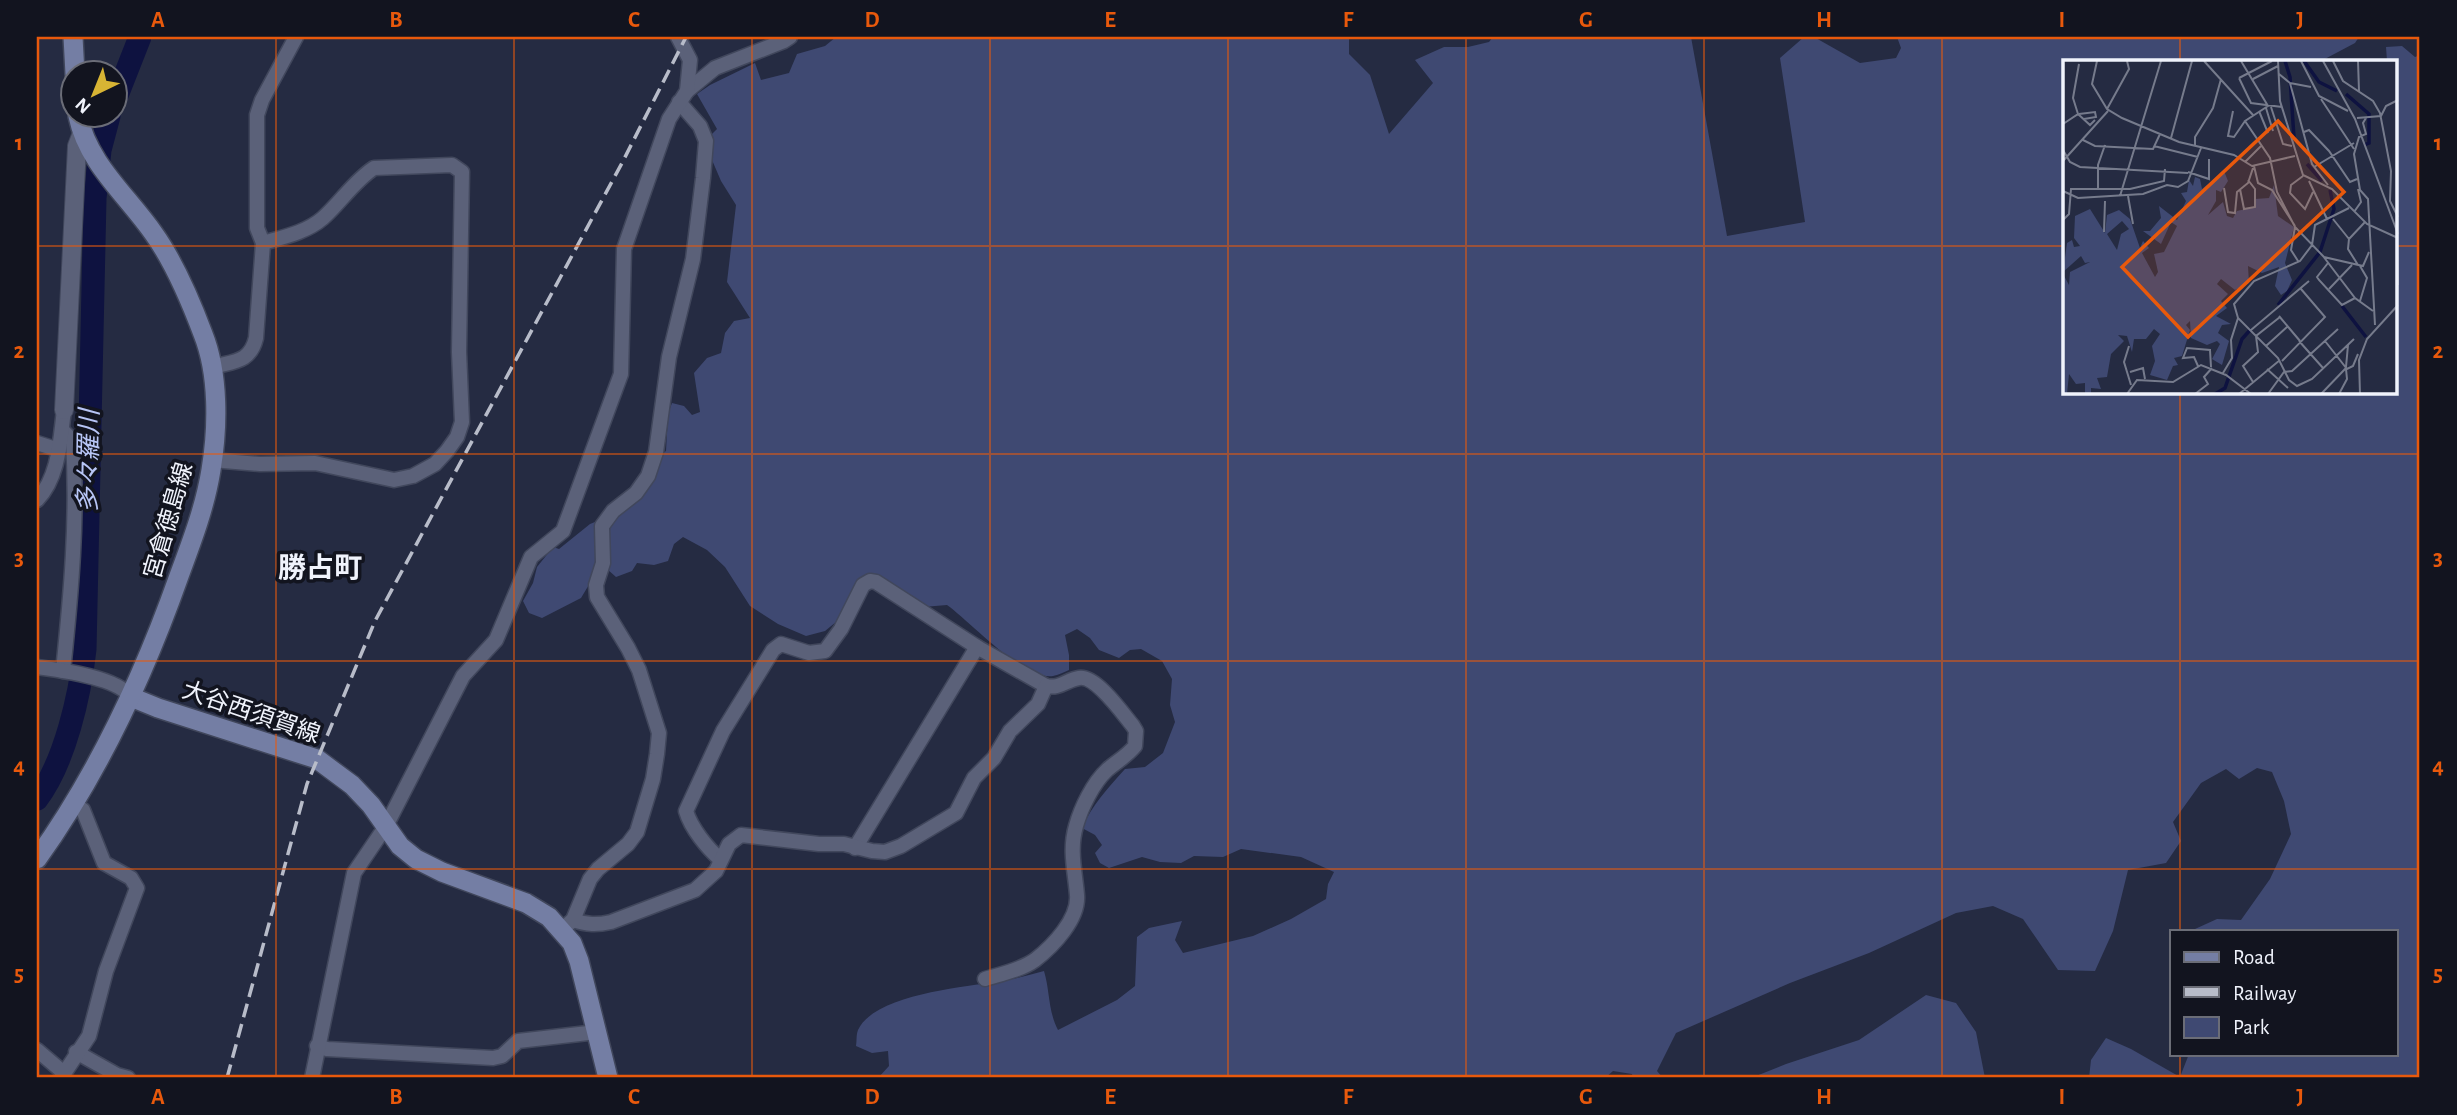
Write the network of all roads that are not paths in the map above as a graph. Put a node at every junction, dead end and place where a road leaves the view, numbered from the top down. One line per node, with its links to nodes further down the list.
1 (73, 37): 5 (main road)
2 (296, 37): 10 (street)
3 (678, 37): 6 (street)
4 (790, 37): 7 (street)
5 (74, 60)
6 (690, 60): 7 (street); 8 (street)
7 (715, 68): 8 (street)
8 (683, 96): 24 (street); 28 (street)
9 (83, 131): 11 (main road, 宮倉徳島線); 12 (street)
10 (263, 243): 11 (street); 16 (street)
11 (213, 367): 16 (main road, 宮倉徳島線)
12 (64, 410): 13 (street)
13 (62, 430): 15 (street); 20 (street)
14 (37, 443): 15 (street)
15 (59, 450): 17 (street)
16 (212, 460): 22 (main road, 宮倉徳島線)
17 (37, 500)
18 (977, 647): 21 (street); 25 (street); 27 (street)
19 (37, 667): 20 (street)
20 (66, 672): 22 (street)
21 (1046, 686): 25 (street); 29 (street)
22 (131, 696): 23 (main road, 宮倉徳島線); 24 (main road, 大谷西須賀線)
23 (74, 803): 26 (main road, 宮倉徳島線); 33 (street)
24 (386, 826): 28 (main road, 大谷西須賀線); 31 (street)
25 (855, 848): 27 (street)
26 (37, 859)
27 (721, 860): 28 (street)
28 (567, 925): 30 (main road, 大谷西須賀線)
29 (985, 979)
30 (597, 1032): 31 (street); 37 (main road, 大谷西須賀線)
31 (317, 1046): 36 (street)
32 (37, 1050): 34 (street)
33 (76, 1052): 34 (street); 35 (street)
34 (63, 1076)
35 (120, 1077)
36 (312, 1078)
37 (608, 1078)

